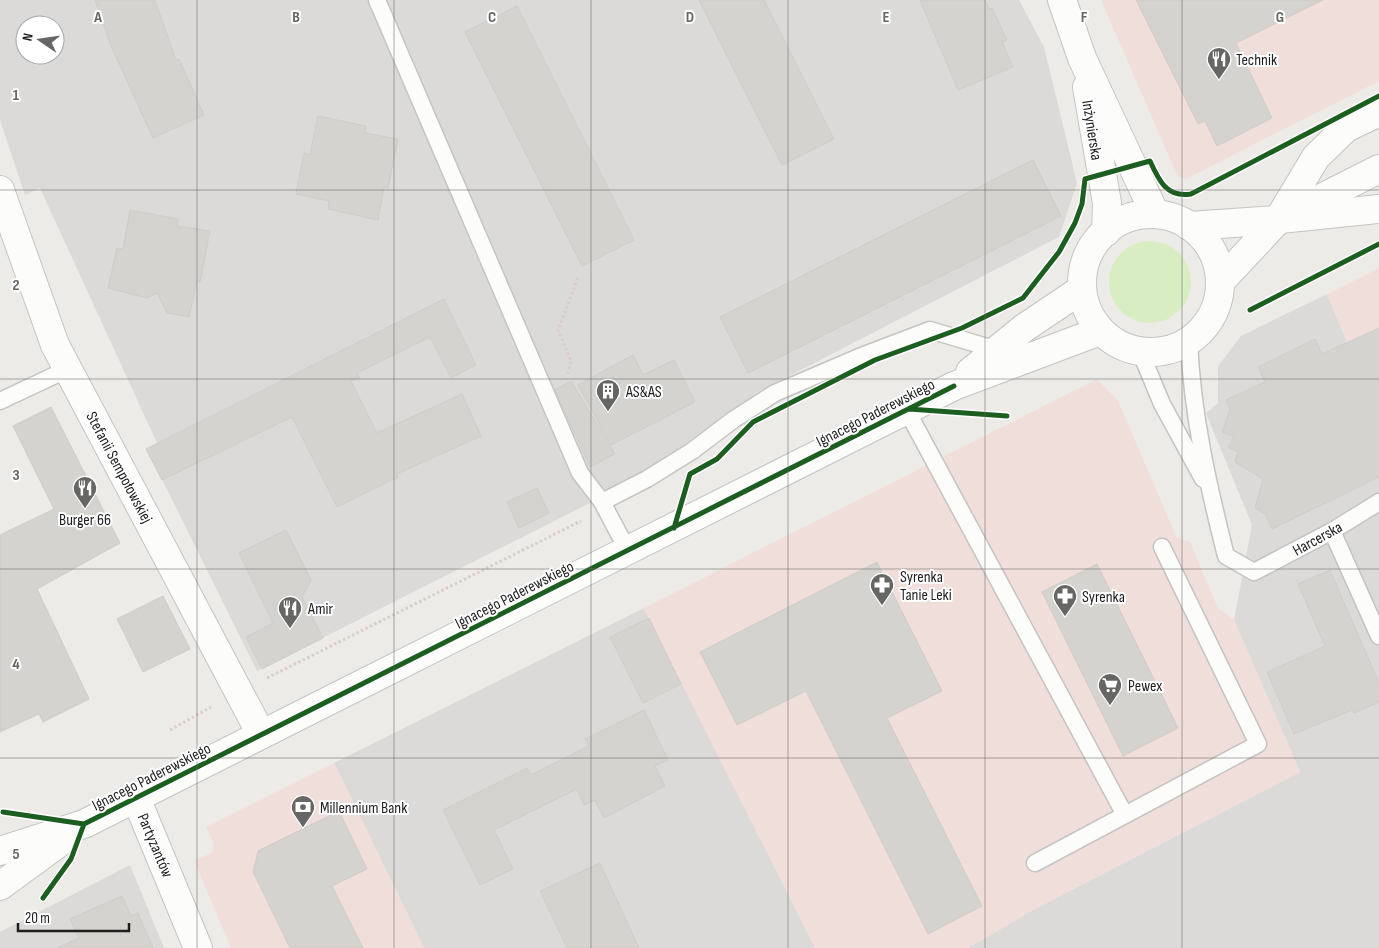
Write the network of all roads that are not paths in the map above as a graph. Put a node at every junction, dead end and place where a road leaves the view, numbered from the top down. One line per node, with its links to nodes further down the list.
1 (377, 0): 23 (lane)
2 (1062, 0): 3 (street, Inżynierska)
3 (1082, 58): 8 (street, Inżynierska); 11 (street, Inżynierska)
4 (1379, 112): 9 (street)
5 (1379, 169): 9 (street)
6 (0, 190): 18 (street, Stefanii Sempołowskiej)
7 (1379, 209): 9 (street)
8 (1155, 214): 10 (street); 11 (street)
9 (1278, 220): 10 (street); 12 (street)
10 (1189, 226): 12 (street)
11 (1106, 232): 13 (street)
12 (1220, 282): 15 (street)
13 (1082, 289): 14 (street); 16 (street, Ignacego Paderewskiego)
14 (1100, 331): 17 (street); 19 (street, Ignacego Paderewskiego)
15 (1189, 341): 17 (street); 22 (lane)
16 (997, 350): 19 (street, Ignacego Paderewskiego); 23 (lane)
17 (1140, 351): 22 (lane)
18 (68, 370): 20 (lane); 29 (street, Stefanii Sempołowskiej)
19 (954, 386): 21 (street, Ignacego Paderewskiego)
20 (0, 402)
21 (906, 409): 27 (street, Ignacego Paderewskiego); 31 (lane)
22 (1210, 492): 25 (lane, Harcerska)
23 (602, 502): 27 (lane)
24 (1379, 502): 25 (lane, Harcerska)
25 (1332, 531): 28 (lane)
26 (1162, 547): 31 (lane)
27 (628, 551): 29 (street, Ignacego Paderewskiego)
28 (1379, 636)
29 (261, 734): 30 (street, Ignacego Paderewskiego)
30 (136, 798): 32 (street, Ignacego Paderewskiego); 36 (street, Partyzantów)
31 (1125, 815): 34 (lane)
32 (84, 824): 33 (street, Ignacego Paderewskiego); 35 (street, Ignacego Paderewskiego)
33 (0, 851)
34 (1035, 863)
35 (0, 886)
36 (198, 948)

